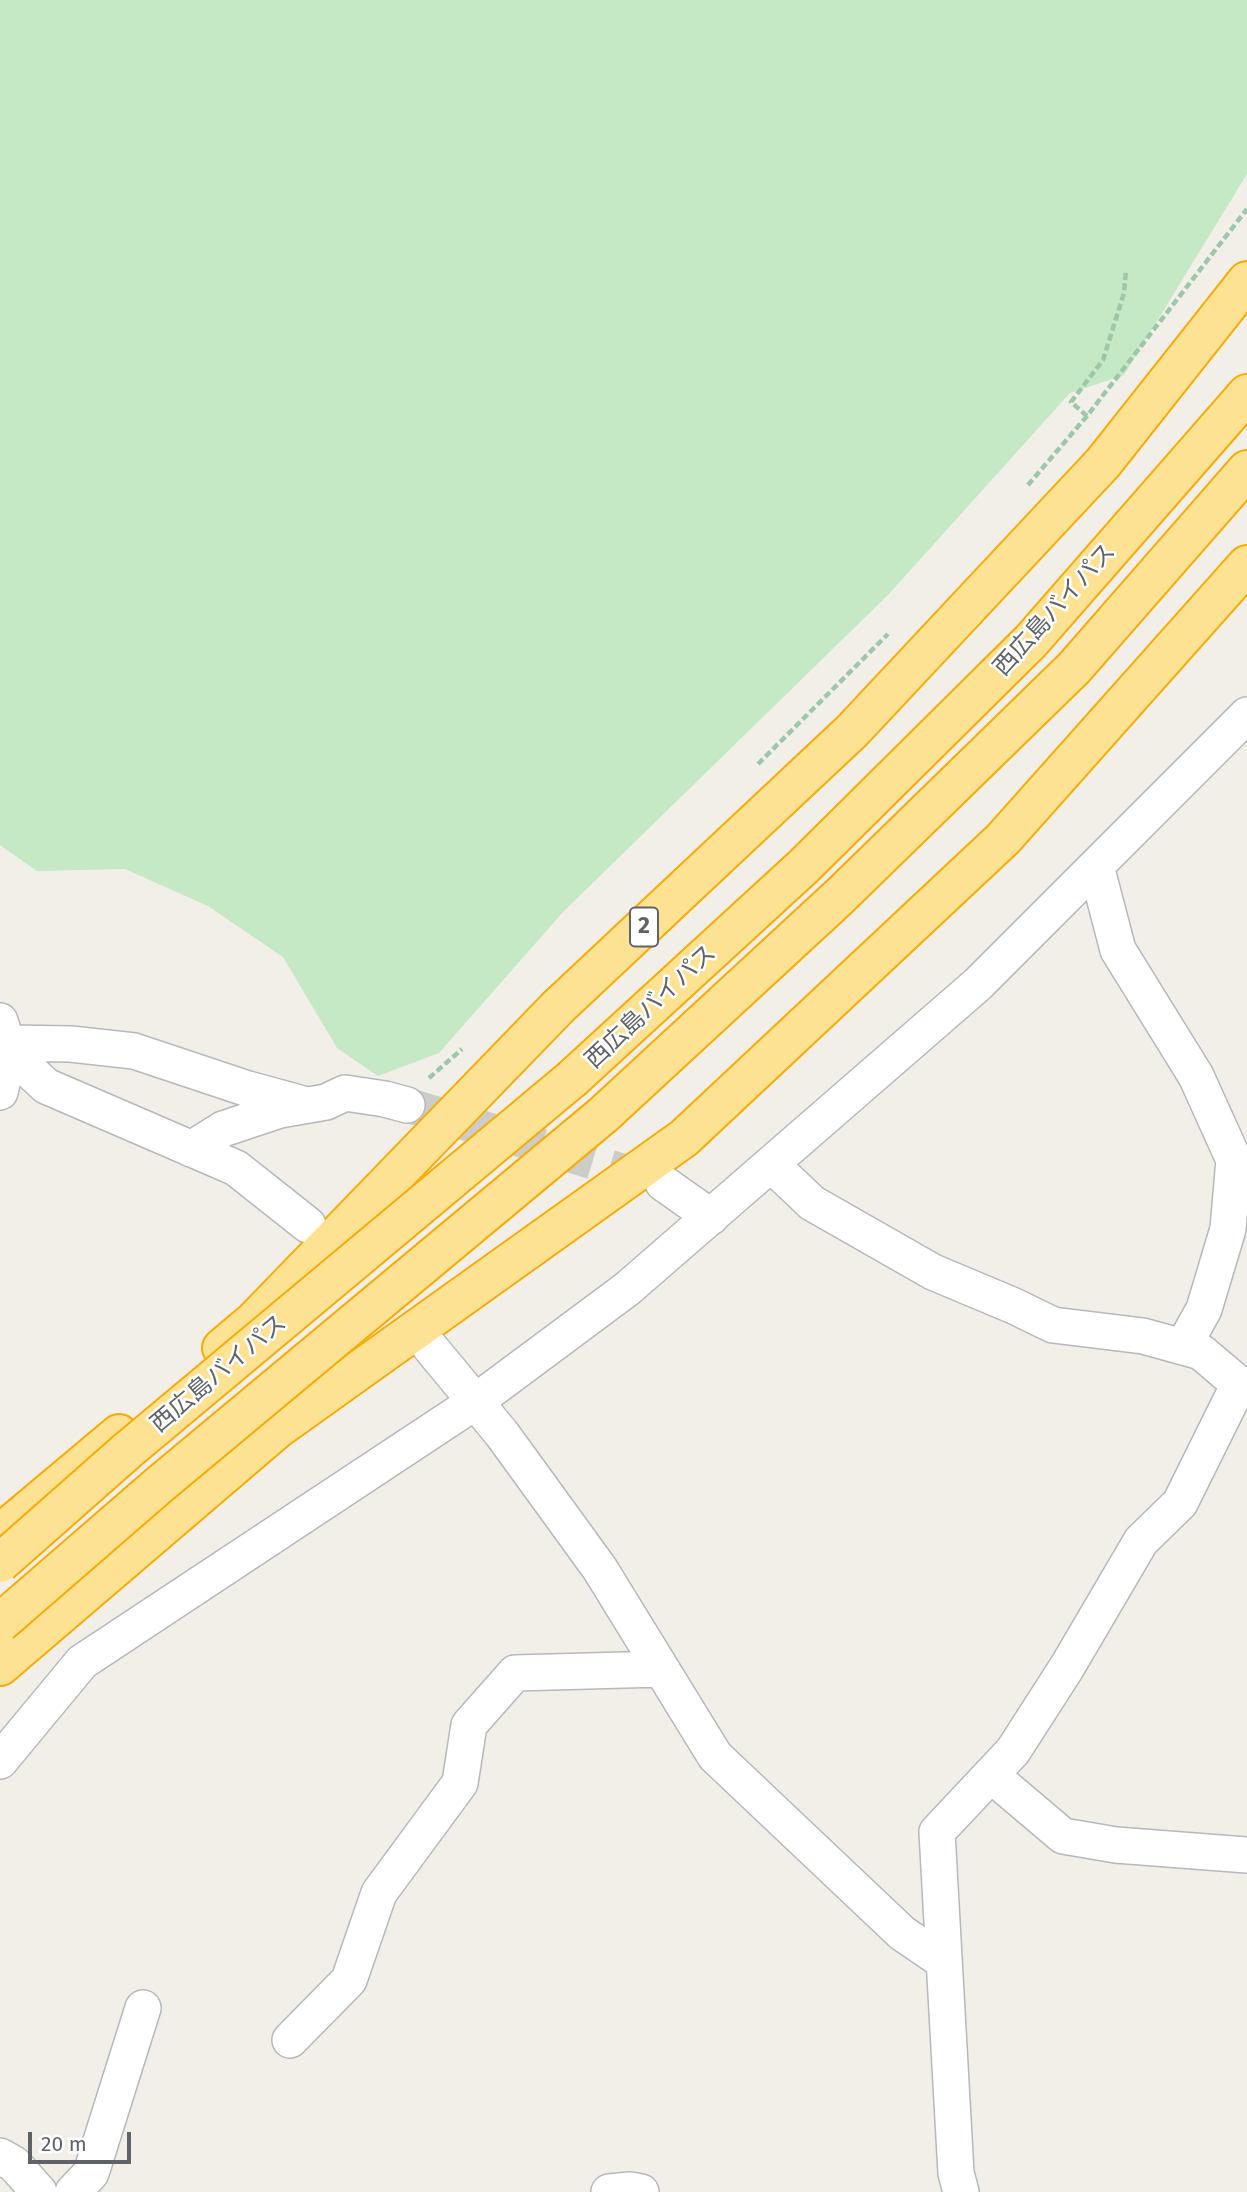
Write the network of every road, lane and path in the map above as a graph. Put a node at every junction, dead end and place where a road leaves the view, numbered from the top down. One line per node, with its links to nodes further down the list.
1 (1247, 209): 5 (path)
2 (1126, 270): 5 (path)
3 (1247, 281): 29 (highway, 2)
4 (1247, 394): 30 (highway, 西広島バイパス, bridge)
5 (1087, 416): 7 (path)
6 (1247, 470): 31 (highway, 西広島バイパス, bridge)
7 (1026, 488)
8 (1247, 565): 32 (highway)
9 (890, 632): 11 (path)
10 (1247, 715): 12 (street)
11 (757, 766)
12 (1096, 866): 19 (street); 26 (street)
13 (6, 1038): 15 (street); 16 (street); 18 (street)
14 (464, 1047): 17 (path)
15 (0, 1093)
16 (303, 1104): 17 (street); 18 (street)
17 (402, 1104)
18 (191, 1149): 22 (street)
19 (771, 1164): 21 (street); 26 (street)
20 (663, 1183): 21 (street)
21 (711, 1217): 28 (street)
22 (308, 1225)
23 (358, 1268): 24 (street)
24 (384, 1292)
25 (430, 1347): 28 (street)
26 (1183, 1347): 27 (street)
27 (1243, 1388): 35 (street)
28 (475, 1402): 33 (street); 34 (street)
29 (0, 1534)
30 (0, 1563)
31 (0, 1623)
32 (0, 1666)
33 (662, 1669): 37 (street); 39 (street)
34 (0, 1761)
35 (990, 1775): 36 (street); 37 (street)
36 (1247, 1856)
37 (943, 1961): 45 (street)
38 (144, 2008): 42 (street)
39 (290, 2039)
40 (0, 2157): 41 (street)
41 (39, 2192)
42 (73, 2192)
43 (609, 2192): 44 (street)
44 (641, 2192)
45 (961, 2192)

